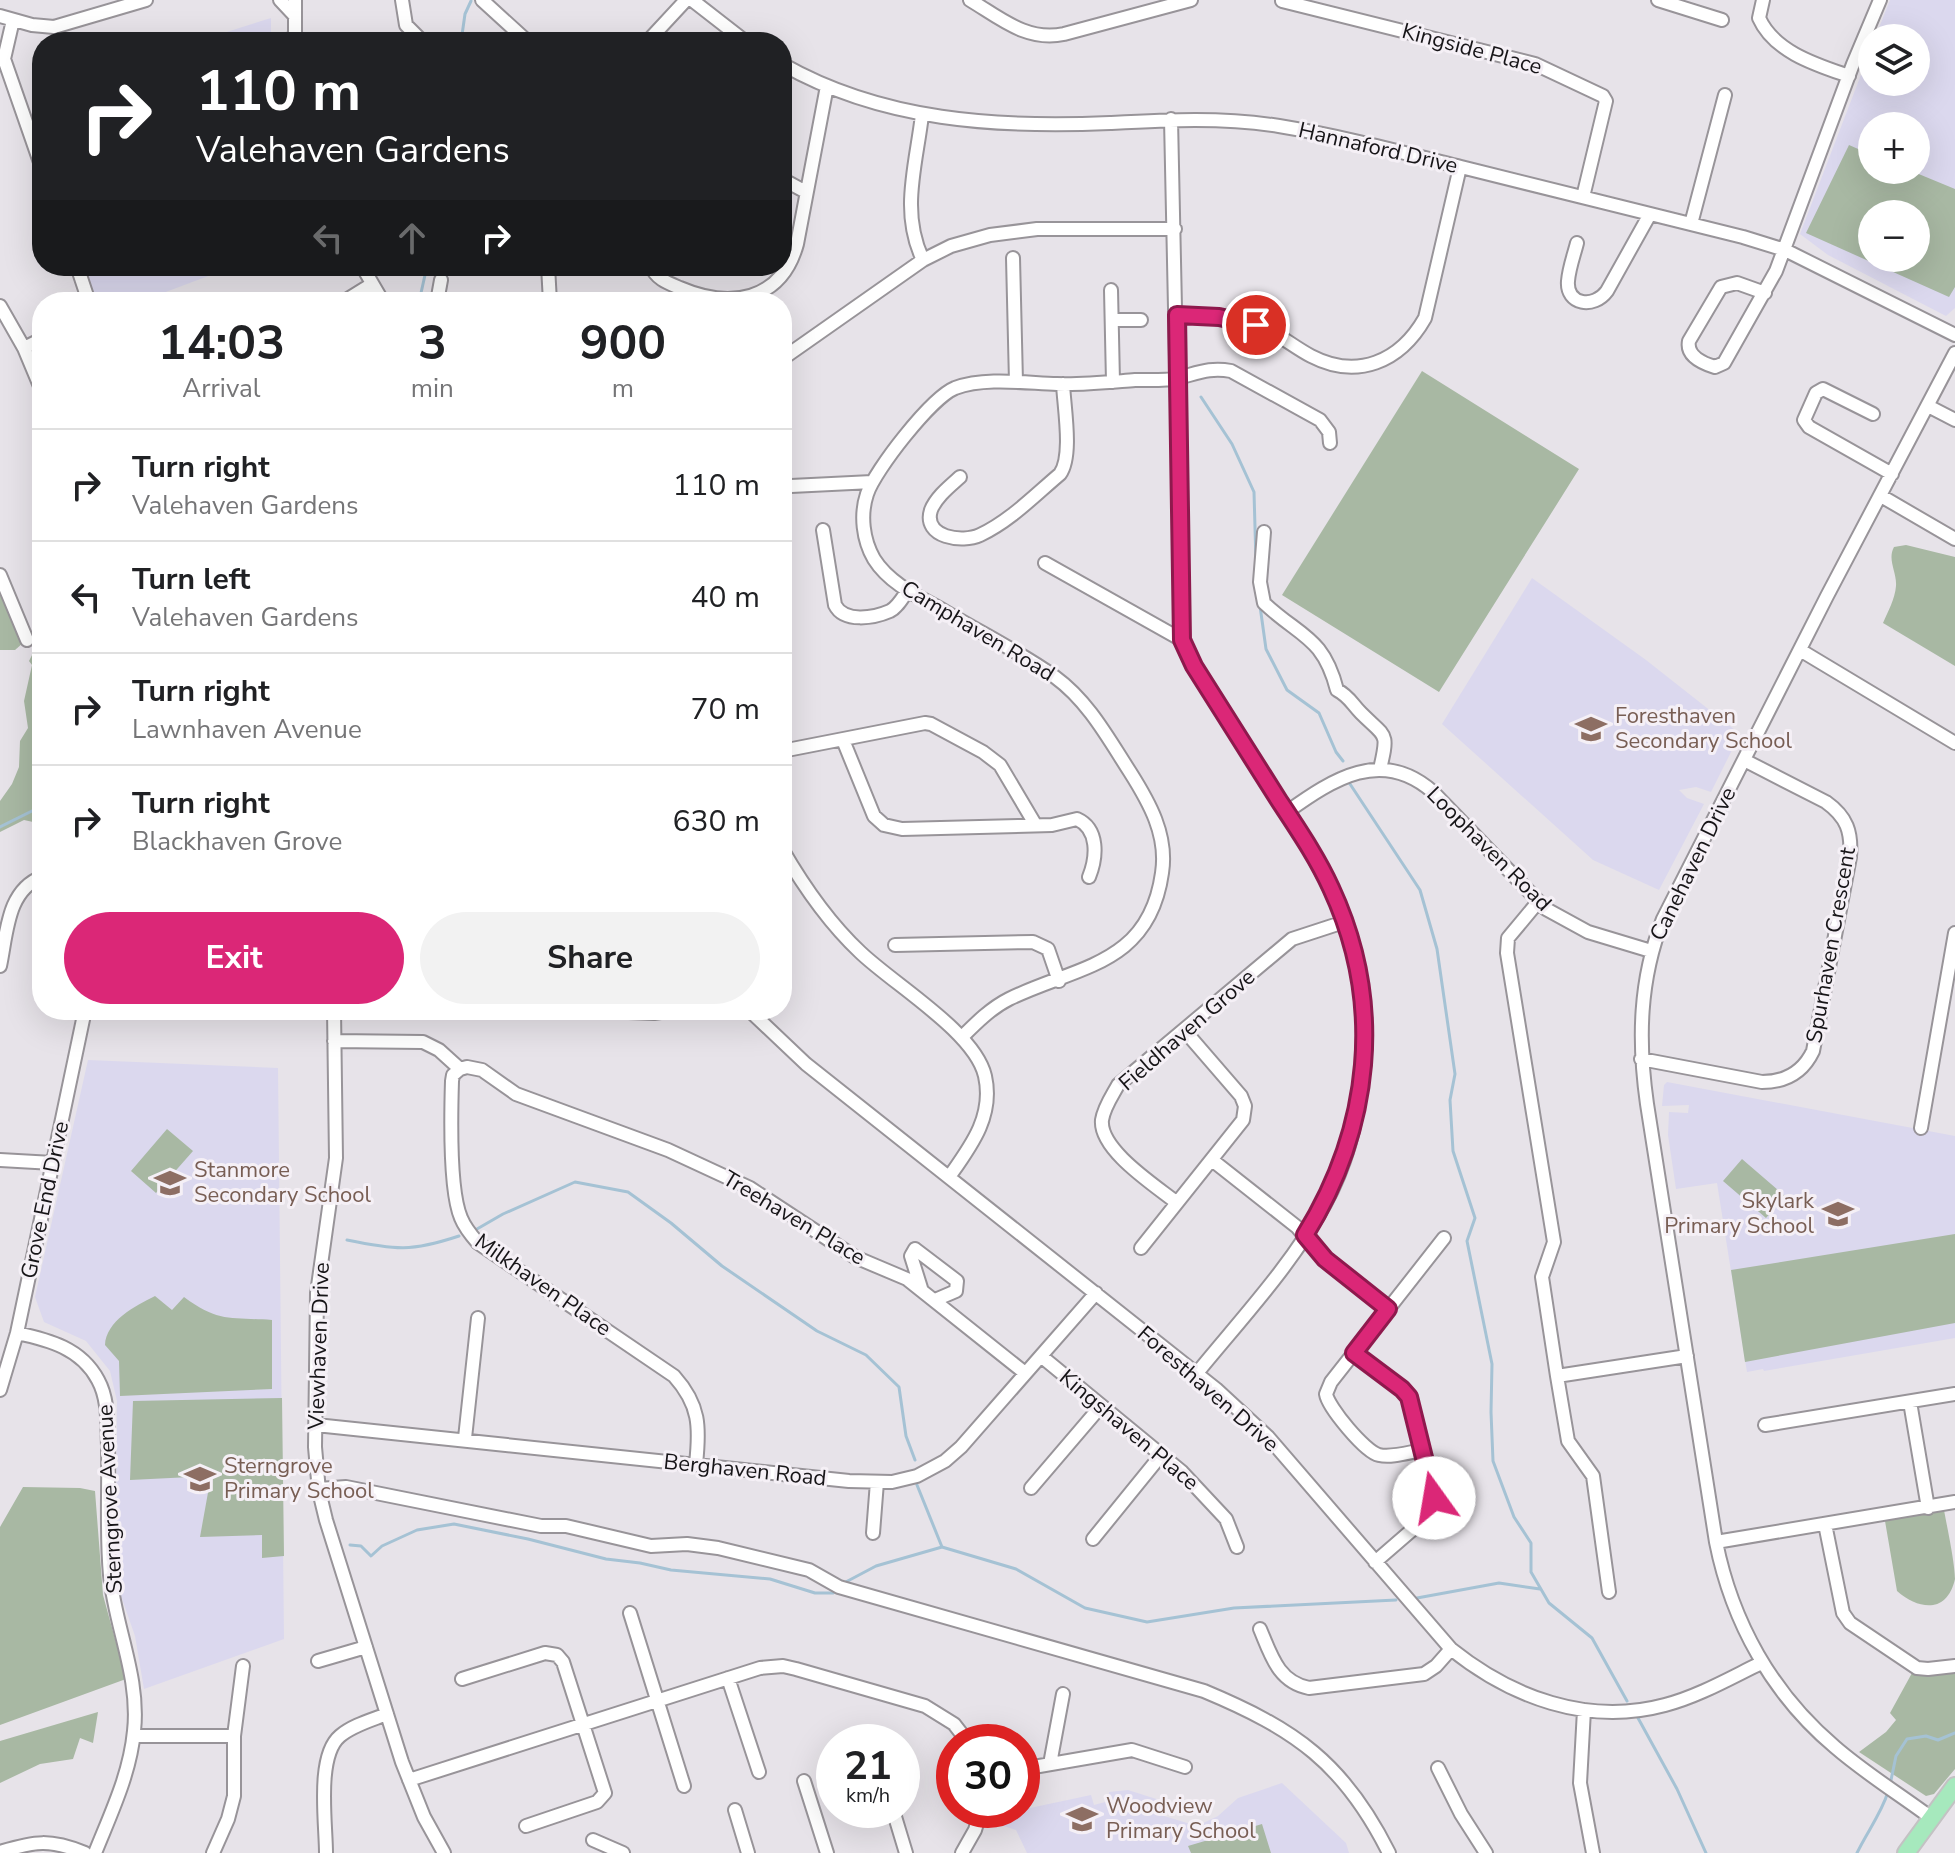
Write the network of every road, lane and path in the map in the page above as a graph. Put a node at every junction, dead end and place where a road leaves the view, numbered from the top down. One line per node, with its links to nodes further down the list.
1 (146, 0): 14 (street)
2 (280, 0): 13 (street)
3 (295, 0): 13 (street)
4 (402, 0): 17 (street)
5 (482, 0): 18 (street)
6 (689, 0): 19 (street); 20 (street)
7 (970, 0): 8 (street)
8 (1191, 0)
9 (1658, 0): 15 (street)
10 (1763, 0): 22 (street)
11 (1880, 0): 22 (street)
12 (1282, 1): 31 (street, Kingside Place)
13 (295, 16): 16 (street)
14 (6, 18): 27 (street)
15 (1722, 20)
16 (295, 32)
17 (413, 32)
18 (517, 32)
19 (657, 32)
20 (732, 32)
21 (792, 69): 23 (street, Hannaford Drive)
22 (1849, 76): 36 (street)
23 (827, 86): 25 (street, Hannaford Drive); 30 (street)
24 (1725, 95): 33 (street)
25 (922, 115): 26 (street, Hannaford Drive); 39 (street)
26 (1171, 119): 28 (street, Hannaford Drive); 34 (street)
27 (32, 139)
28 (1460, 167): 31 (street, Hannaford Drive); 53 (street)
29 (792, 184): 30 (street)
30 (806, 192): 38 (street)
31 (1583, 197): 32 (street, Hannaford Drive)
32 (1650, 214): 33 (street, Hannaford Drive); 35 (street)
33 (1691, 224): 36 (street, Hannaford Drive)
34 (1175, 229): 39 (street); 53 (street)
35 (1577, 243)
36 (1785, 250): 51 (street); 56 (street, Hannaford Drive)
37 (1013, 258): 63 (street)
38 (792, 259)
39 (923, 260): 59 (street)
40 (368, 276): 44 (street)
41 (658, 276): 49 (street)
42 (781, 276): 50 (street)
43 (441, 280): 48 (street)
44 (372, 284): 46 (street); 47 (street)
45 (1111, 290): 54 (street)
46 (359, 292)
47 (377, 292)
48 (439, 292)
49 (695, 292)
50 (758, 292)
51 (1765, 293): 51 (street)
52 (0, 306): 58 (street)
53 (1177, 315): 62 (street)
54 (1112, 320): 55 (street); 64 (street)
55 (1141, 320)
56 (1955, 335)
57 (32, 344): 58 (street)
58 (24, 348): 61 (street)
59 (792, 352)
60 (1955, 353): 66 (street, Canehaven Drive)
61 (32, 367)
62 (1177, 378): 64 (street, Camphaven Road); 69 (street, Camphaven Road); 82 (street)
63 (1016, 382): 65 (street, Camphaven Road); 72 (street, Camphaven Road)
64 (1113, 382): 65 (street, Camphaven Road)
65 (1063, 384): 71 (street)
66 (1928, 406): 68 (street); 70 (street, Canehaven Drive)
67 (1873, 414): 70 (street)
68 (1955, 420)
69 (1330, 443)
70 (1892, 474): 74 (street, Canehaven Drive)
71 (960, 477)
72 (872, 482): 73 (street); 80 (street, Camphaven Road)
73 (792, 486)
74 (1881, 496): 77 (street); 83 (street, Canehaven Drive)
75 (823, 530): 80 (street)
76 (1264, 532): 88 (street)
77 (1955, 539)
78 (1045, 563): 82 (street)
79 (0, 575): 81 (street)
80 (908, 590): 100 (street, Camphaven Road)
81 (27, 640)
82 (1182, 640): 89 (street)
83 (1800, 650): 85 (street); 87 (street, Canehaven Drive)
84 (843, 740): 86 (street); 90 (street); 90 (street)
85 (1955, 743)
86 (792, 749)
87 (1744, 760): 98 (street, Canehaven Drive); 107 (street, Spurhaven Crescent)
88 (1380, 769): 89 (street, Loophaven Road); 94 (street, Loophaven Road)
89 (1287, 812): 95 (street)
90 (1035, 824): 92 (street)
91 (792, 866): 105 (street)
92 (1089, 877)
93 (32, 882): 99 (street)
94 (1538, 902): 98 (street, Loophaven Road); 129 (street)
95 (1344, 922): 104 (street, Fieldhaven Grove); 115 (street)
96 (1955, 933): 109 (street)
97 (895, 945): 100 (street)
98 (1651, 951): 107 (street, Canehaven Drive)
99 (0, 966)
100 (1059, 981): 105 (street, Camphaven Road)
101 (83, 1020): 112 (street, Grove End Drive)
102 (334, 1020): 106 (street, Viewhaven Drive)
103 (760, 1020): 113 (street, Foresthaven Drive)
104 (1184, 1030): 111 (street); 114 (street, Fieldhaven Grove)
105 (962, 1037): 113 (street)
106 (334, 1041): 108 (street); 134 (street, Viewhaven Drive)
107 (1641, 1059): 126 (street, Canehaven Drive)
108 (458, 1070): 118 (street, Treehaven Place); 139 (street, Milkhaven Place)
109 (1921, 1128)
110 (0, 1160): 112 (street)
111 (1212, 1160): 114 (street); 115 (street)
112 (53, 1163): 123 (street, Grove End Drive)
113 (949, 1177): 119 (street, Foresthaven Drive)
114 (1177, 1203): 117 (street)
115 (1305, 1235): 121 (street); 128 (street)
116 (1444, 1238): 121 (street)
117 (1141, 1248)
118 (921, 1289): 120 (street, Treehaven Place); 120 (street)
119 (1096, 1293): 125 (street, Berghaven Road); 128 (street, Foresthaven Drive)
120 (935, 1300): 127 (street, Treehaven Place)
121 (1388, 1309): 124 (street)
122 (478, 1318): 136 (street)
123 (17, 1333): 130 (street, Grove End Drive); 168 (street, Sterngrove Avenue)
124 (1354, 1353): 137 (street); 137 (street)
125 (1041, 1356): 127 (street, Berghaven Road); 133 (street, Kingshaven Place)
126 (1687, 1356): 129 (street); 148 (street, Canehaven Drive)
127 (1025, 1373): 140 (street, Berghaven Road)
128 (1197, 1373): 150 (street, Foresthaven Drive)
129 (1557, 1376): 151 (street)
130 (0, 1390)
131 (1955, 1394): 132 (street)
132 (1910, 1402): 135 (street); 144 (street)
133 (1101, 1406): 138 (street, Kingshaven Place); 141 (street)
134 (316, 1425): 136 (street, Berghaven Road); 142 (street, Viewhaven Drive)
135 (1765, 1425)
136 (465, 1438): 139 (street, Berghaven Road)
137 (1423, 1450): 150 (street)
138 (1162, 1454): 147 (street); 149 (street, Kingshaven Place)
139 (696, 1464): 140 (street, Berghaven Road)
140 (877, 1482): 146 (street)
141 (1031, 1488)
142 (319, 1489): 154 (street, Viewhaven Drive); 197 (street)
143 (1955, 1502): 144 (street)
144 (1928, 1508): 145 (street)
145 (1825, 1524): 148 (street); 159 (street)
146 (873, 1533)
147 (1093, 1539)
148 (1716, 1542): 157 (street, Canehaven Drive)
149 (1237, 1547)
150 (1375, 1562): 155 (street, Foresthaven Drive)
151 (1609, 1592)
152 (630, 1613): 163 (street)
153 (1260, 1629): 155 (street)
154 (366, 1647): 156 (street); 165 (street, Viewhaven Drive)
155 (1451, 1649): 164 (street, Foresthaven Drive)
156 (318, 1661)
157 (1761, 1663): 164 (street, Foresthaven Drive); 180 (street, Canehaven Drive)
158 (243, 1666): 169 (street)
159 (1955, 1666)
160 (728, 1678): 163 (street); 167 (street); 174 (street)
161 (462, 1679): 166 (street)
162 (1063, 1694): 170 (street)
163 (656, 1701): 166 (street); 177 (street)
164 (1584, 1710): 199 (street)
165 (387, 1714): 175 (street, Viewhaven Drive); 191 (street)
166 (584, 1723): 175 (street); 181 (street)
167 (954, 1724)
168 (134, 1736): 169 (street); 189 (street, Sterngrove Avenue)
169 (234, 1736): 190 (street)
170 (1050, 1764): 171 (street); 172 (street)
171 (1040, 1766)
172 (1185, 1767)
173 (1438, 1768): 198 (street)
174 (759, 1772)
175 (409, 1780): 192 (street, Viewhaven Drive)
176 (804, 1781): 195 (street)
177 (684, 1786)
178 (1955, 1786): 180 (main road)
179 (735, 1810): 194 (street)
180 (1930, 1817): 200 (main road)
181 (526, 1826)
182 (898, 1828): 196 (street)
183 (974, 1828): 187 (street)
184 (593, 1840): 193 (street)
185 (40, 1847): 186 (street); 188 (street)
186 (0, 1852)
187 (965, 1852)
188 (85, 1853)
189 (95, 1853)
190 (213, 1853)
191 (326, 1853)
192 (444, 1853)
193 (623, 1853)
194 (748, 1853)
195 (827, 1853)
196 (906, 1853)
197 (1389, 1853)
198 (1486, 1853)
199 (1593, 1853)
200 (1906, 1853)

